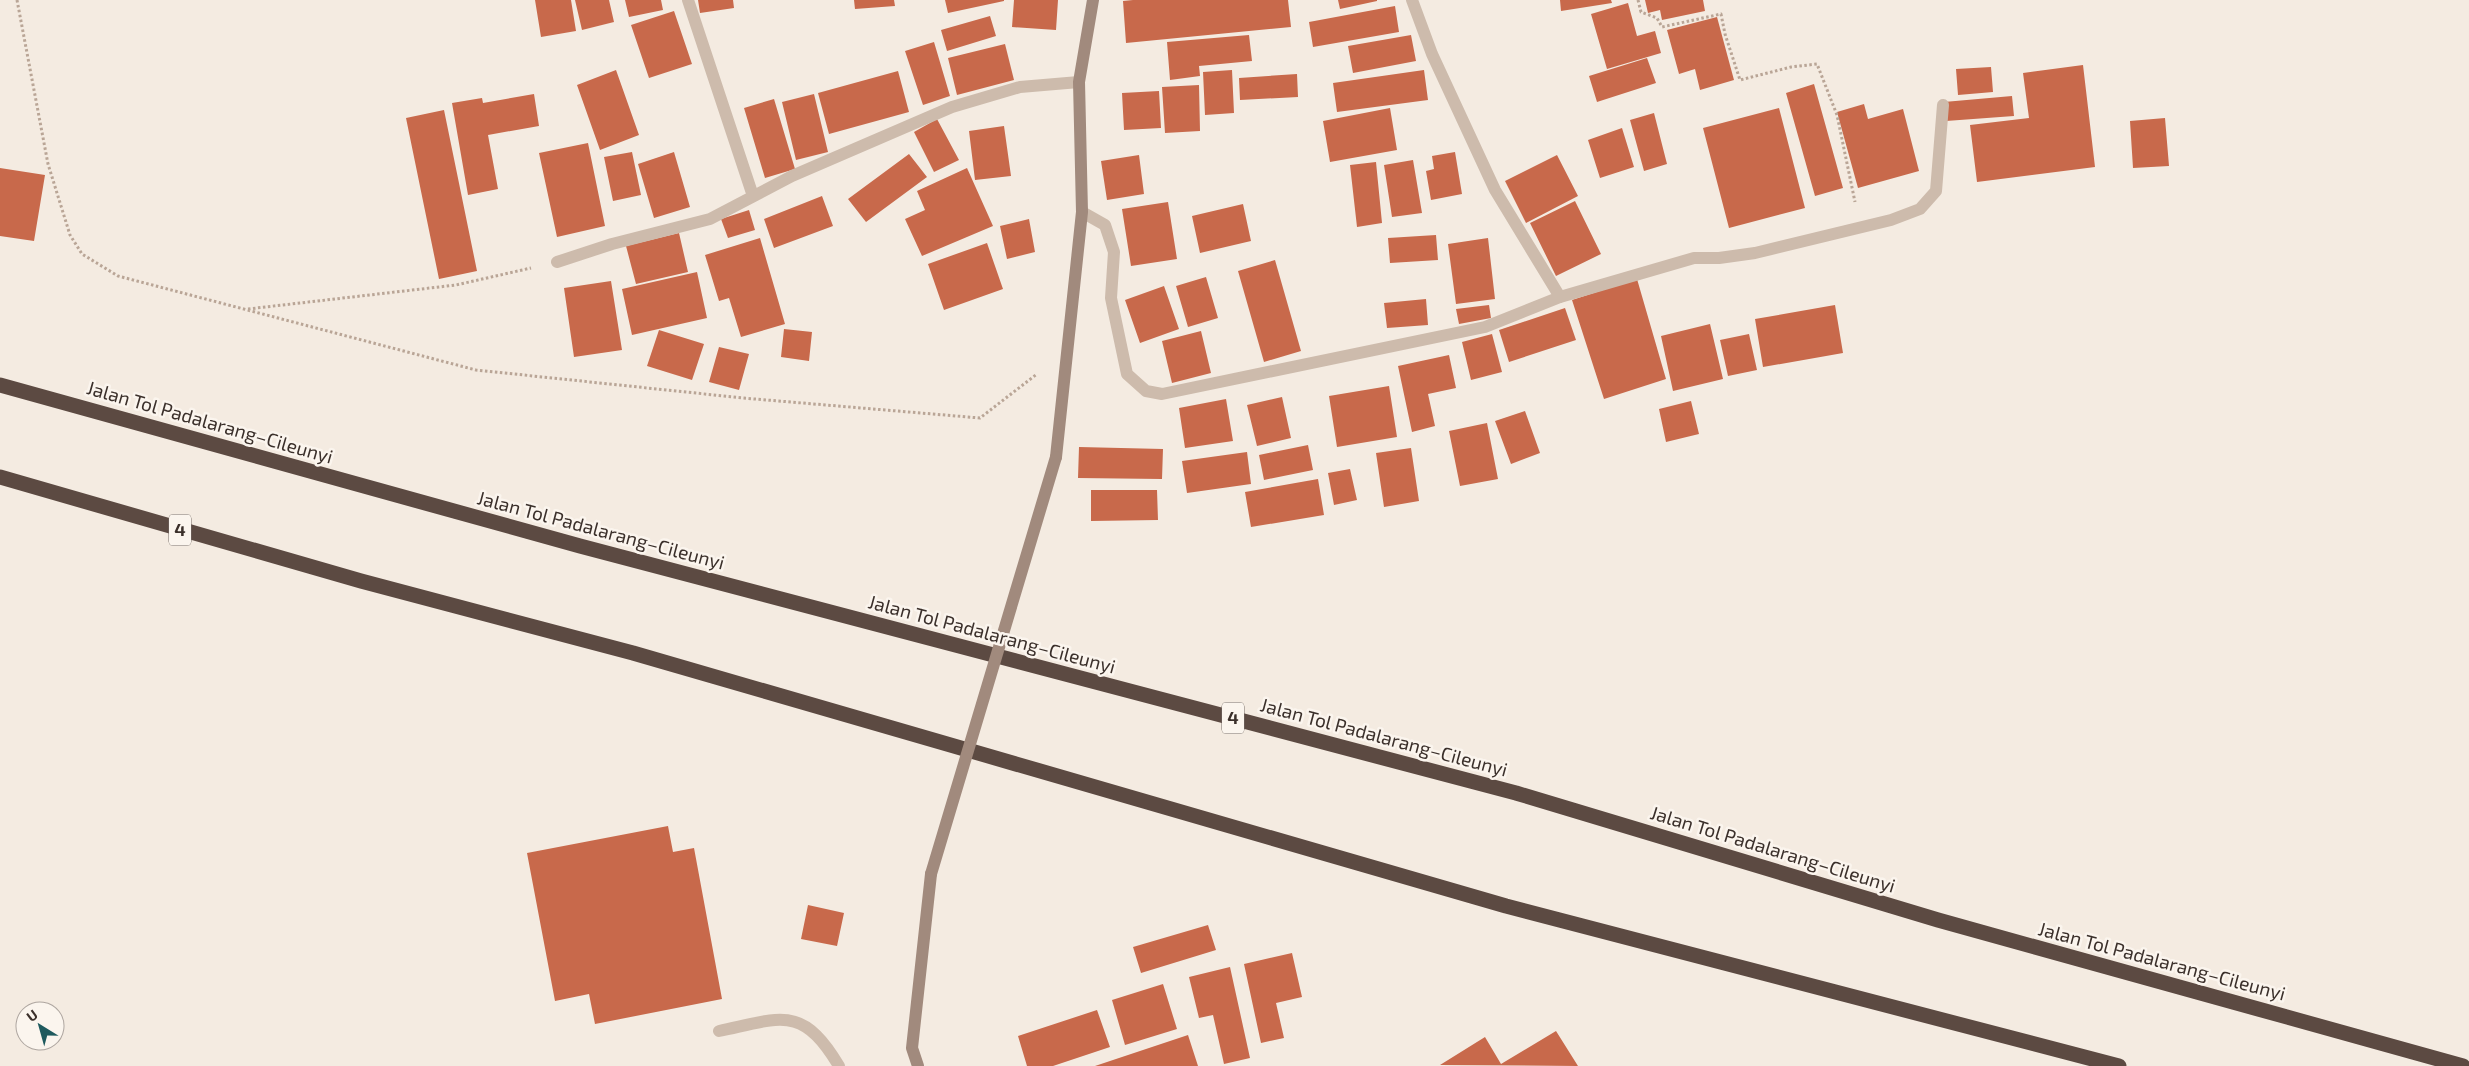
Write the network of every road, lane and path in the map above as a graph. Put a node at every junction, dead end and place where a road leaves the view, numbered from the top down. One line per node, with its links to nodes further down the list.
1 (16, 0): 13 (path)
2 (688, 0): 8 (street)
3 (1093, 0): 6 (street)
4 (1412, 0): 12 (street)
5 (1638, 0): 10 (path)
6 (1079, 82): 8 (street); 9 (street)
7 (1943, 105): 10 (street)
8 (753, 196): 11 (street)
9 (1082, 212): 12 (street); 19 (street, bridge)
10 (1861, 227): 12 (street)
11 (557, 262): 13 (path)
12 (1560, 297)
13 (245, 310): 14 (path)
14 (1041, 370)
15 (0, 385): 21 (highway, Jalan Tol Padalarang–Cileunyi / 4)
16 (0, 477): 20 (highway, 4)
17 (719, 1031): 18 (street)
18 (839, 1066)
19 (918, 1066)
20 (2120, 1066)
21 (2463, 1066)

